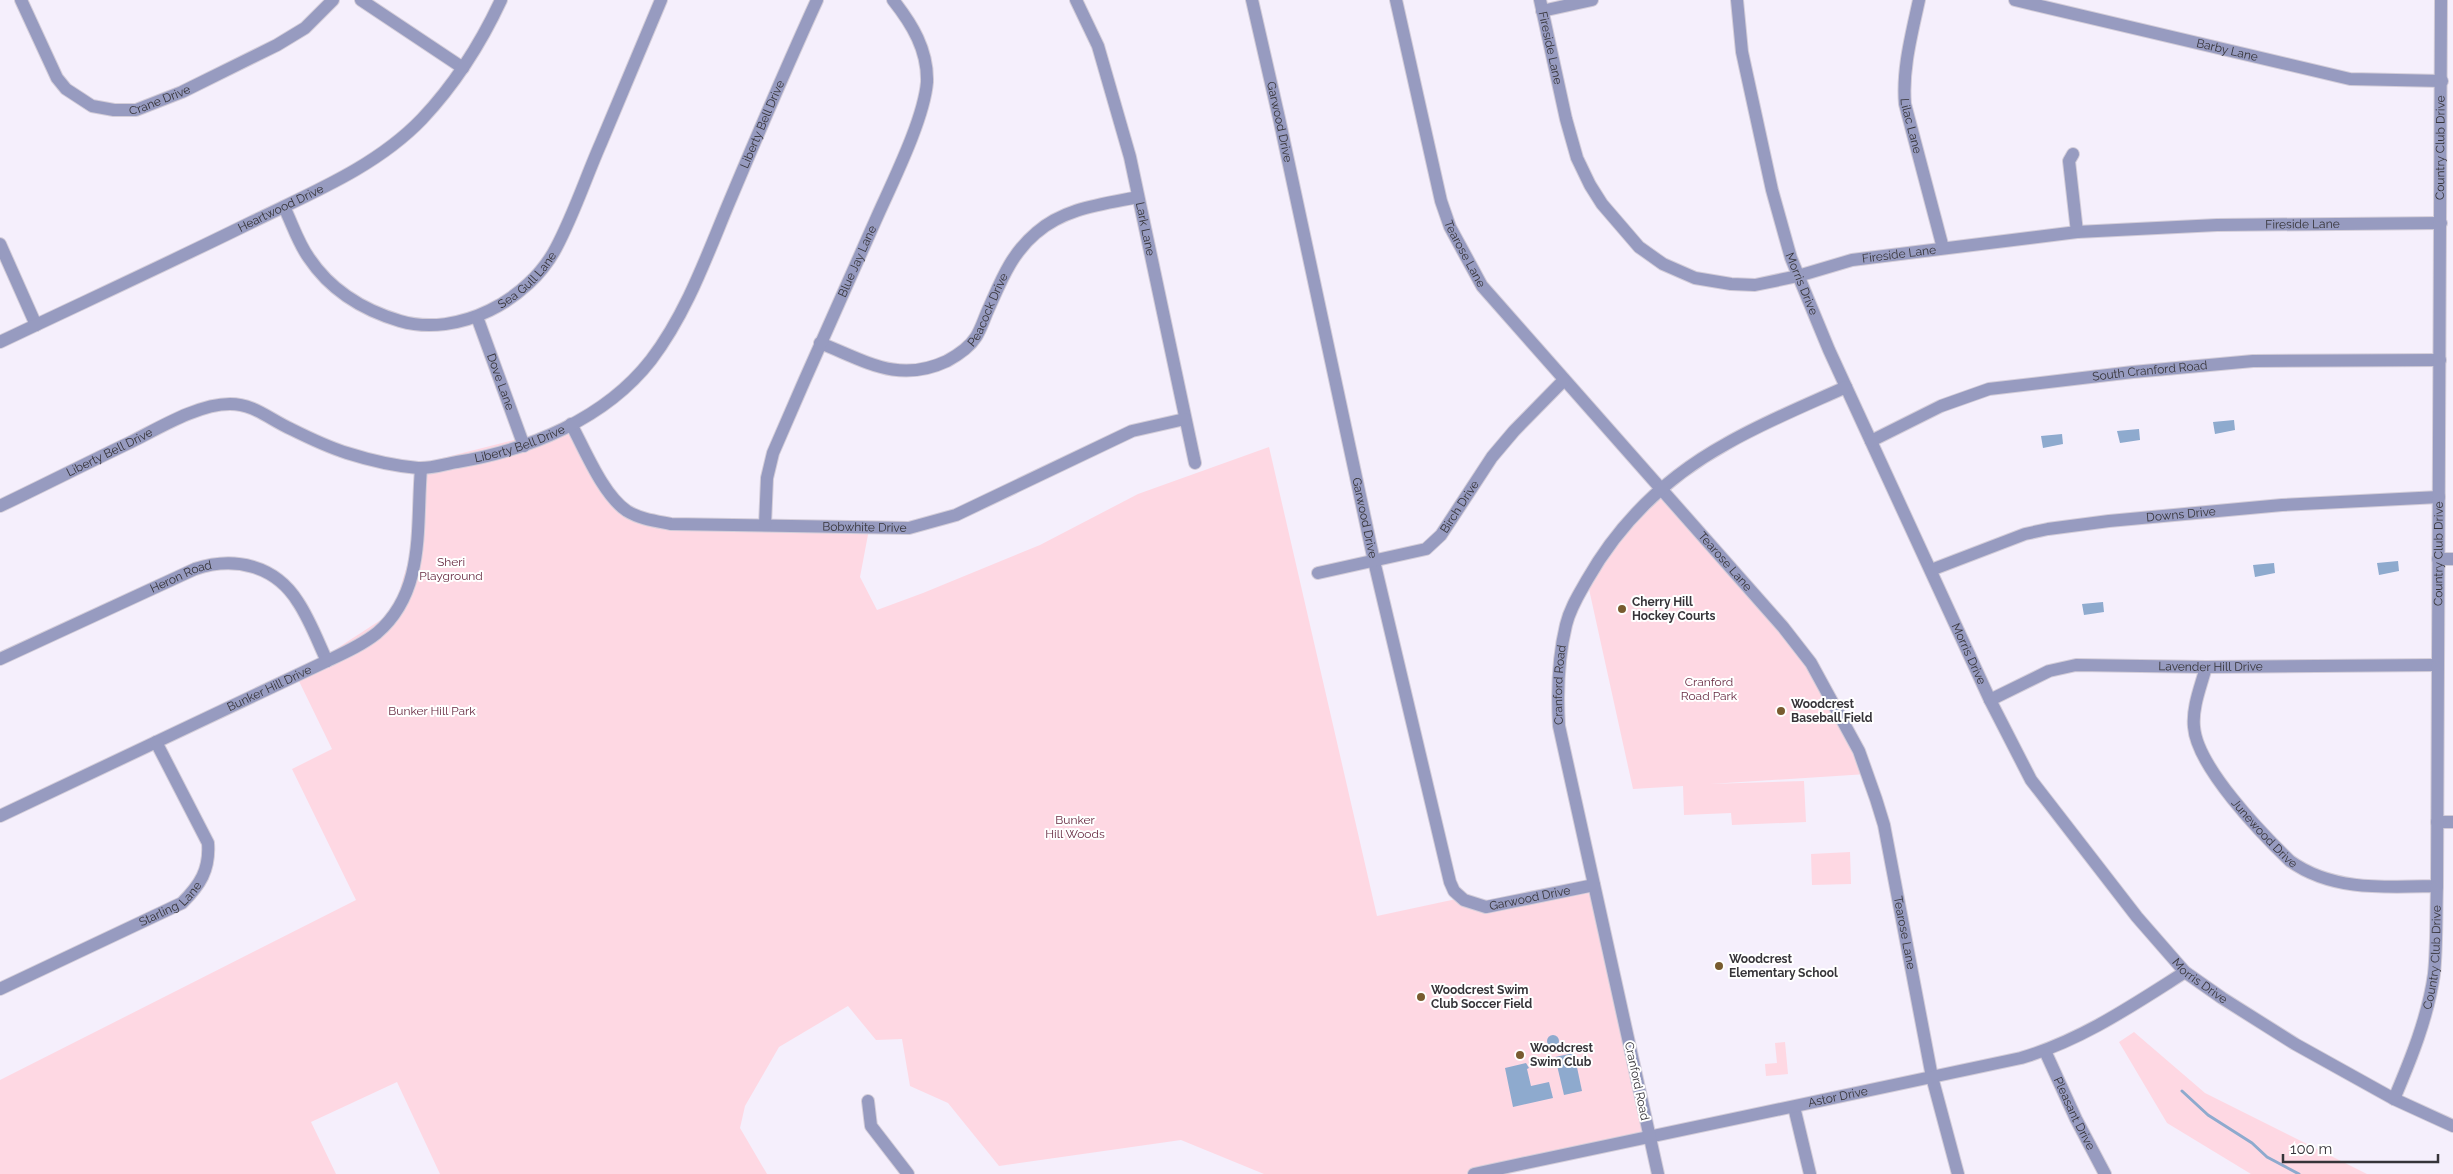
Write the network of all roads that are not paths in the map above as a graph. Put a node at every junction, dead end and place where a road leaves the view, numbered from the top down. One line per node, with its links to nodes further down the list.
1 (21, 0): 2 (street, Crane Drive)
2 (332, 0)
3 (361, 0): 17 (street)
4 (502, 0): 17 (street, Heartwood Drive)
5 (661, 0): 27 (street, Sea Gull Lane)
6 (817, 0): 35 (street, Liberty Bell Drive)
7 (893, 0): 30 (street, Blue Jay Lane)
8 (1076, 0): 20 (street, Lark Lane)
9 (1252, 0): 46 (street, Garwood Drive)
10 (1396, 0): 32 (street, Tearose Lane)
11 (1592, 0): 16 (street)
12 (1737, 0): 26 (street, Morris Drive)
13 (1919, 0): 25 (street, Lilac Lane)
14 (2015, 0): 18 (street, Barby Lane)
15 (2441, 0): 18 (street, Country Club Drive)
16 (1541, 5): 26 (street, Fireside Lane)
17 (463, 68): 21 (street, Heartwood Drive)
18 (2442, 81): 22 (street, Country Club Drive)
19 (2073, 154): 23 (street)
20 (1138, 197): 30 (street, Peacock Drive); 34 (street, Lark Lane)
21 (284, 207): 27 (street, Sea Gull Lane); 28 (street, Heartwood Drive)
22 (2441, 223): 23 (street, Fireside Lane); 31 (street, Country Club Drive)
23 (2077, 232): 25 (street, Fireside Lane)
24 (0, 244): 28 (street)
25 (1943, 248): 26 (street, Fireside Lane)
26 (1798, 276): 33 (street, Morris Drive)
27 (477, 317): 37 (street, Dove Lane)
28 (36, 325): 29 (street, Heartwood Drive)
29 (0, 342)
30 (820, 343): 43 (street, Blue Jay Lane)
31 (2440, 360): 36 (street, South Cranford Road); 41 (street, Country Club Drive)
32 (1564, 380): 40 (street, Tearose Lane); 46 (street, Birch Drive)
33 (1846, 387): 36 (street, Morris Drive); 40 (street, Cranford Road)
34 (1185, 419): 38 (street, Lark Lane); 43 (street, Bobwhite Drive)
35 (571, 424): 37 (street, Liberty Bell Drive); 43 (street, Bobwhite Drive)
36 (1871, 441): 47 (street, Morris Drive)
37 (524, 446): 39 (street, Liberty Bell Drive)
38 (1195, 463)
39 (421, 468): 42 (street, Liberty Bell Drive); 50 (street, Bunker Hill Drive)
40 (1662, 488): 58 (street, Cranford Road); 63 (street, Tearose Lane)
41 (2439, 497): 45 (street, Country Club Drive); 47 (street, Downs Drive)
42 (0, 506)
43 (766, 525)
44 (2453, 559): 45 (street)
45 (2438, 560): 51 (street, Country Club Drive)
46 (1374, 561): 48 (street, Birch Drive); 58 (street, Garwood Drive)
47 (1930, 570): 53 (street, Morris Drive)
48 (1318, 573)
49 (0, 659): 50 (street, Heron Road)
50 (327, 661): 54 (street, Bunker Hill Drive)
51 (2437, 665): 52 (street, Lavender Hill Drive); 56 (street, Country Club Drive)
52 (2206, 667): 53 (street, Lavender Hill Drive); 59 (street, Junewood Drive)
53 (1990, 700): 60 (street, Morris Drive)
54 (156, 742): 55 (street, Bunker Hill Drive); 61 (street, Starling Lane)
55 (0, 816)
56 (2437, 822): 57 (street); 59 (street, Country Club Drive)
57 (2453, 822)
58 (1594, 885): 68 (street, Cranford Road)
59 (2437, 886): 64 (street, Country Club Drive)
60 (2185, 972): 62 (street, Astor Drive); 64 (street, Morris Drive)
61 (0, 989)
62 (2045, 1051): 63 (street, Astor Drive); 75 (street, Pleasant Drive)
63 (1932, 1077): 66 (street, Astor Drive); 74 (street, Tearose Lane)
64 (2394, 1099): 67 (street, Morris Drive)
65 (868, 1101): 70 (street)
66 (1794, 1107): 68 (street, Astor Drive); 73 (street)
67 (2453, 1126)
68 (1649, 1137): 69 (street, Astor Drive); 72 (street, Cranford Road)
69 (1510, 1170): 71 (street, Astor Drive)
70 (908, 1174)
71 (1474, 1174)
72 (1658, 1174)
73 (1810, 1174)
74 (1958, 1174)
75 (2105, 1174)

